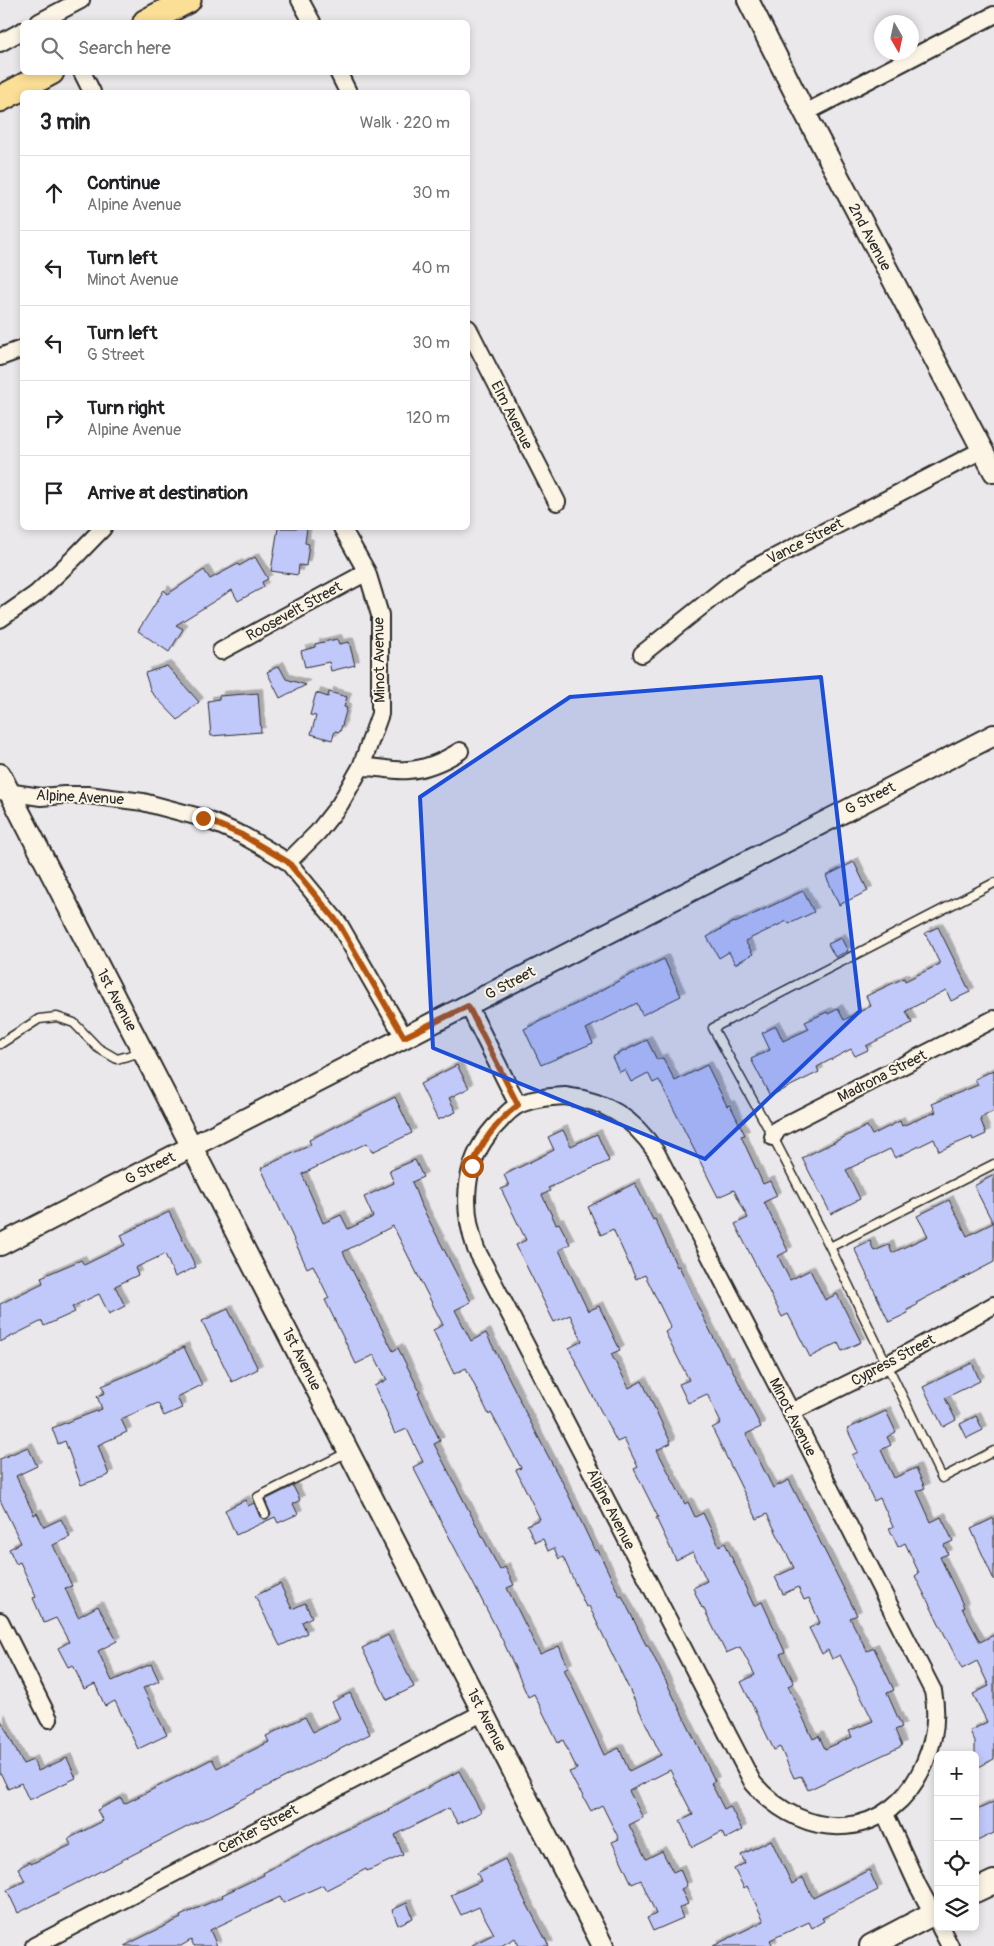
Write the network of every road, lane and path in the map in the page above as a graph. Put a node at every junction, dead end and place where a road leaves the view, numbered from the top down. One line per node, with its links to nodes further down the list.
1 (81, 0): 6 (street)
2 (188, 0): 7 (main road)
3 (300, 0): 8 (street)
4 (748, 0): 17 (street, 2nd Avenue)
5 (994, 15): 17 (street)
6 (43, 20)
7 (150, 20)
8 (311, 20)
9 (20, 33): 10 (street)
10 (0, 44)
11 (44, 75): 16 (main road)
12 (84, 75): 14 (street)
13 (340, 75): 15 (street)
14 (91, 90)
15 (347, 90)
16 (0, 99)
17 (805, 114): 21 (street, 2nd Avenue)
18 (470, 332): 23 (street, Elm Avenue)
19 (20, 350): 20 (street)
20 (0, 357)
21 (982, 450): 22 (street, 2nd Avenue); 29 (street, Vance Street)
22 (994, 472)
23 (557, 502)
24 (101, 530): 27 (street)
25 (343, 530): 26 (street, Minot Avenue)
26 (367, 572): 28 (street, Roosevelt Street); 32 (street, Minot Avenue)
27 (0, 619)
28 (222, 651)
29 (642, 654)
30 (994, 735): 36 (street, G Street)
31 (460, 751): 32 (street)
32 (361, 767): 34 (street, Minot Avenue)
33 (3, 785): 34 (street, Alpine Avenue); 40 (street, 1st Avenue)
34 (288, 862): 38 (street, Alpine Avenue)
35 (994, 883): 42 (lane)
36 (468, 1006): 38 (street, G Street); 41 (street)
37 (994, 1019): 42 (street, Madrona Street)
38 (404, 1037): 43 (street, G Street)
39 (0, 1044): 40 (lane)
40 (144, 1051): 43 (street, 1st Avenue)
41 (518, 1105): 49 (street, Minot Avenue); 56 (street, Alpine Avenue)
42 (773, 1137): 46 (lane)
43 (192, 1146): 45 (street, G Street); 50 (street, 1st Avenue)
44 (994, 1164): 46 (lane)
45 (0, 1246)
46 (830, 1247): 48 (lane)
47 (994, 1305): 48 (street, Cypress Street)
48 (888, 1364): 49 (street, Cypress Street); 51 (lane)
49 (791, 1412): 56 (street, Minot Avenue)
50 (349, 1451): 52 (lane); 54 (street, 1st Avenue)
51 (994, 1451)
52 (265, 1514)
53 (0, 1622): 55 (street)
54 (482, 1712): 62 (street, Center Street); 63 (street, 1st Avenue)
55 (49, 1719)
56 (885, 1814): 59 (street)
57 (994, 1882): 58 (main road)
58 (979, 1890)
59 (934, 1914)
60 (934, 1920): 64 (main road)
61 (943, 1931): 65 (street)
62 (34, 1946)
63 (603, 1946)
64 (871, 1946)
65 (950, 1946)

